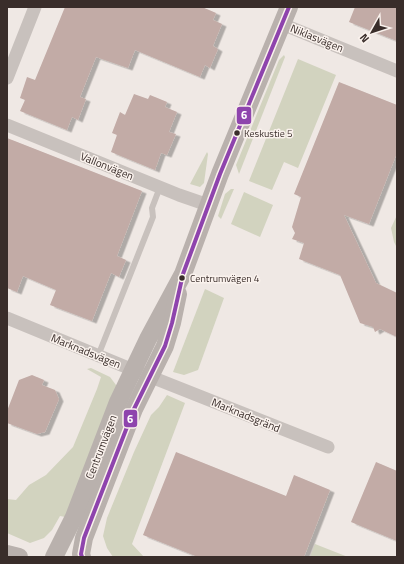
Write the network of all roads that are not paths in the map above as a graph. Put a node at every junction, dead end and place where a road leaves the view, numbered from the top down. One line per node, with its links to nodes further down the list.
1 (35, 7): 5 (street)
2 (289, 7): 3 (main road, Centrumvägen)
3 (282, 24): 4 (street, Niklasvägen); 8 (main road, Centrumvägen)
4 (397, 71)
5 (7, 78)
6 (7, 125): 7 (street, Vallonvägen)
7 (160, 187): 8 (street, Vallonvägen); 11 (lane)
8 (208, 205): 9 (main road, Centrumvägen)
9 (183, 274): 12 (main road, Centrumvägen); 13 (main road, Centrumvägen)
10 (7, 318): 11 (street, Marknadsvägen)
11 (98, 356): 12 (street, Marknadsvägen)
12 (134, 370): 13 (street, Marknadsvägen); 17 (main road, Centrumvägen)
13 (157, 380): 14 (street, Marknadsgränd); 20 (main road, Centrumvägen)
14 (328, 447)
15 (7, 554): 16 (main road)
16 (19, 557)
17 (54, 557)
18 (57, 557): 19 (main road)
19 (68, 557)
20 (82, 557)

